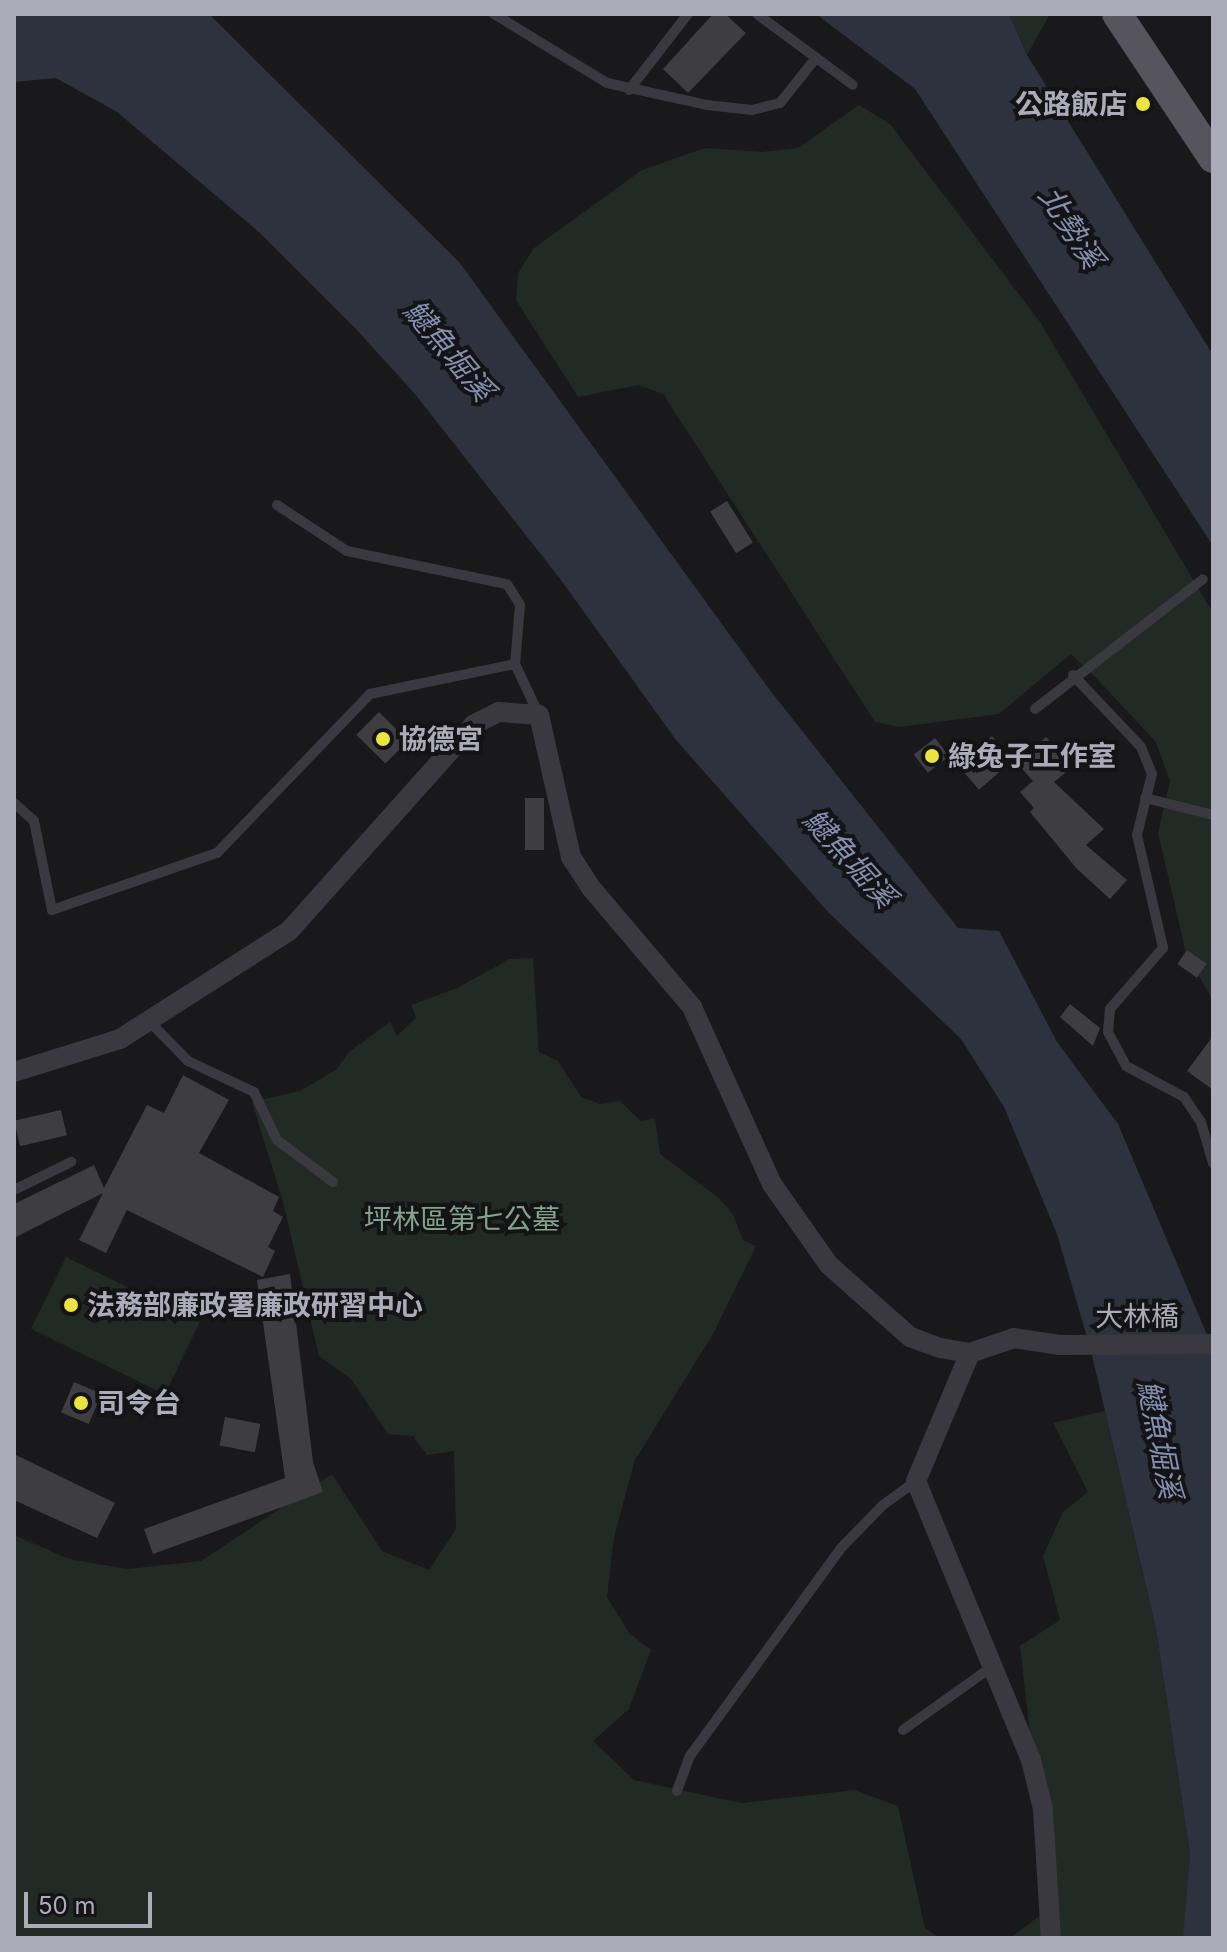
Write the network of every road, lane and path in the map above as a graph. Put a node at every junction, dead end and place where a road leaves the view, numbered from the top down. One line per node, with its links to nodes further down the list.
1 (494, 14): 7 (lane)
2 (688, 14): 7 (lane)
3 (757, 14): 5 (lane)
4 (1117, 14): 8 (main road)
5 (816, 58): 6 (lane); 7 (lane)
6 (853, 85)
7 (629, 90)
8 (1213, 158)
9 (277, 505): 11 (lane)
10 (1203, 579): 12 (lane)
11 (515, 664): 14 (lane); 16 (lane)
12 (1073, 675): 13 (lane); 15 (lane)
13 (1035, 709)
14 (539, 715): 18 (street); 25 (street)
15 (1145, 798): 17 (lane); 21 (lane)
16 (14, 803)
17 (1213, 815)
18 (148, 1020): 19 (street); 22 (lane)
19 (14, 1072)
20 (71, 1162): 23 (lane)
21 (1213, 1163)
22 (333, 1182)
23 (14, 1190)
24 (1213, 1344): 25 (street, 大林橋)
25 (970, 1353): 26 (street)
26 (916, 1481): 27 (street); 29 (lane)
27 (996, 1664): 28 (lane); 30 (street)
28 (903, 1730)
29 (677, 1791)
30 (1051, 1938)

